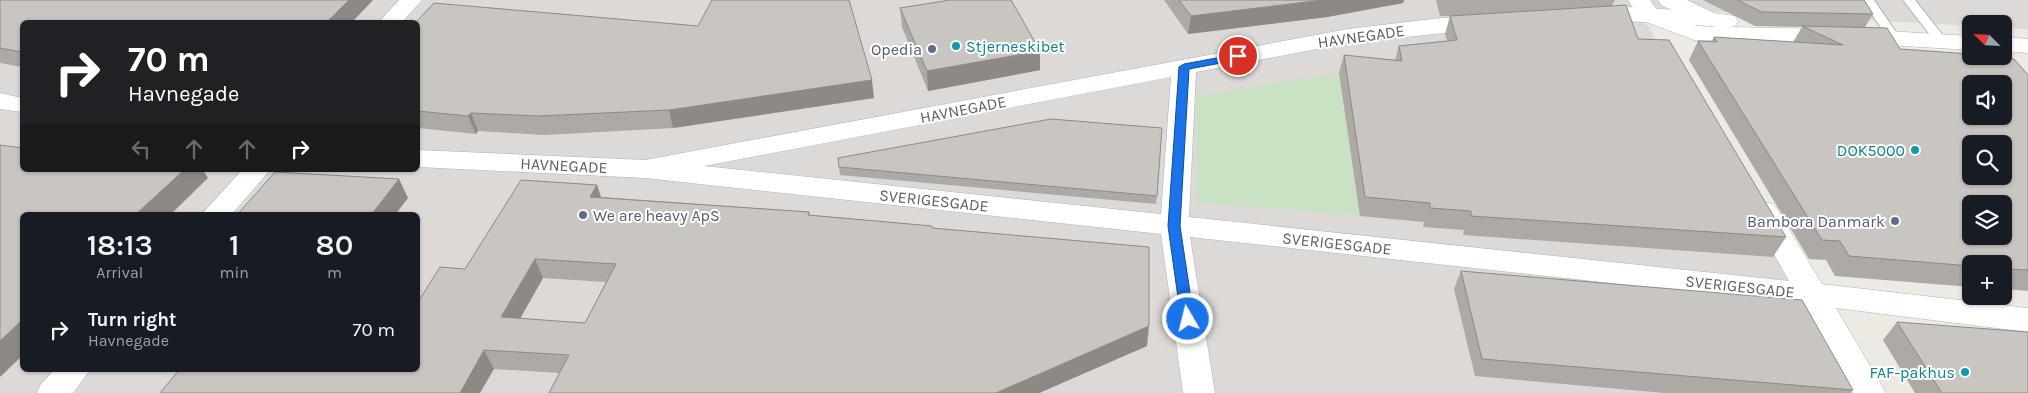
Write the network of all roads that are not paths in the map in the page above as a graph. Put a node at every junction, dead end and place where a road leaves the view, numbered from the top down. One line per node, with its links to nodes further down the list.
1 (411, 0): 4 (street)
2 (1868, 0): 9 (lane)
3 (1908, 0): 10 (lane)
4 (392, 20)
5 (1660, 20): 7 (street); 8 (street); 8 (street)
6 (1507, 22): 14 (street, HAVNEGADE)
7 (1573, 22)
8 (1702, 26): 9 (street)
9 (1894, 38): 10 (street)
10 (1941, 41): 11 (street)
11 (1962, 42)
12 (2028, 46): 13 (street)
13 (2012, 51)
14 (1184, 67): 18 (street, HAVNEGADE); 22 (street)
15 (0, 100): 16 (street)
16 (20, 105)
17 (420, 159): 18 (street, HAVNEGADE)
18 (645, 169): 22 (street, SVERIGESGADE)
19 (255, 172): 21 (street)
20 (1749, 186): 23 (street)
21 (219, 212)
22 (1174, 226): 23 (street, SVERIGESGADE); 27 (street)
23 (1812, 294): 24 (street, SVERIGESGADE); 28 (street)
24 (2028, 320)
25 (72, 372): 26 (street)
26 (53, 393)
27 (1199, 393)
28 (1870, 393)

